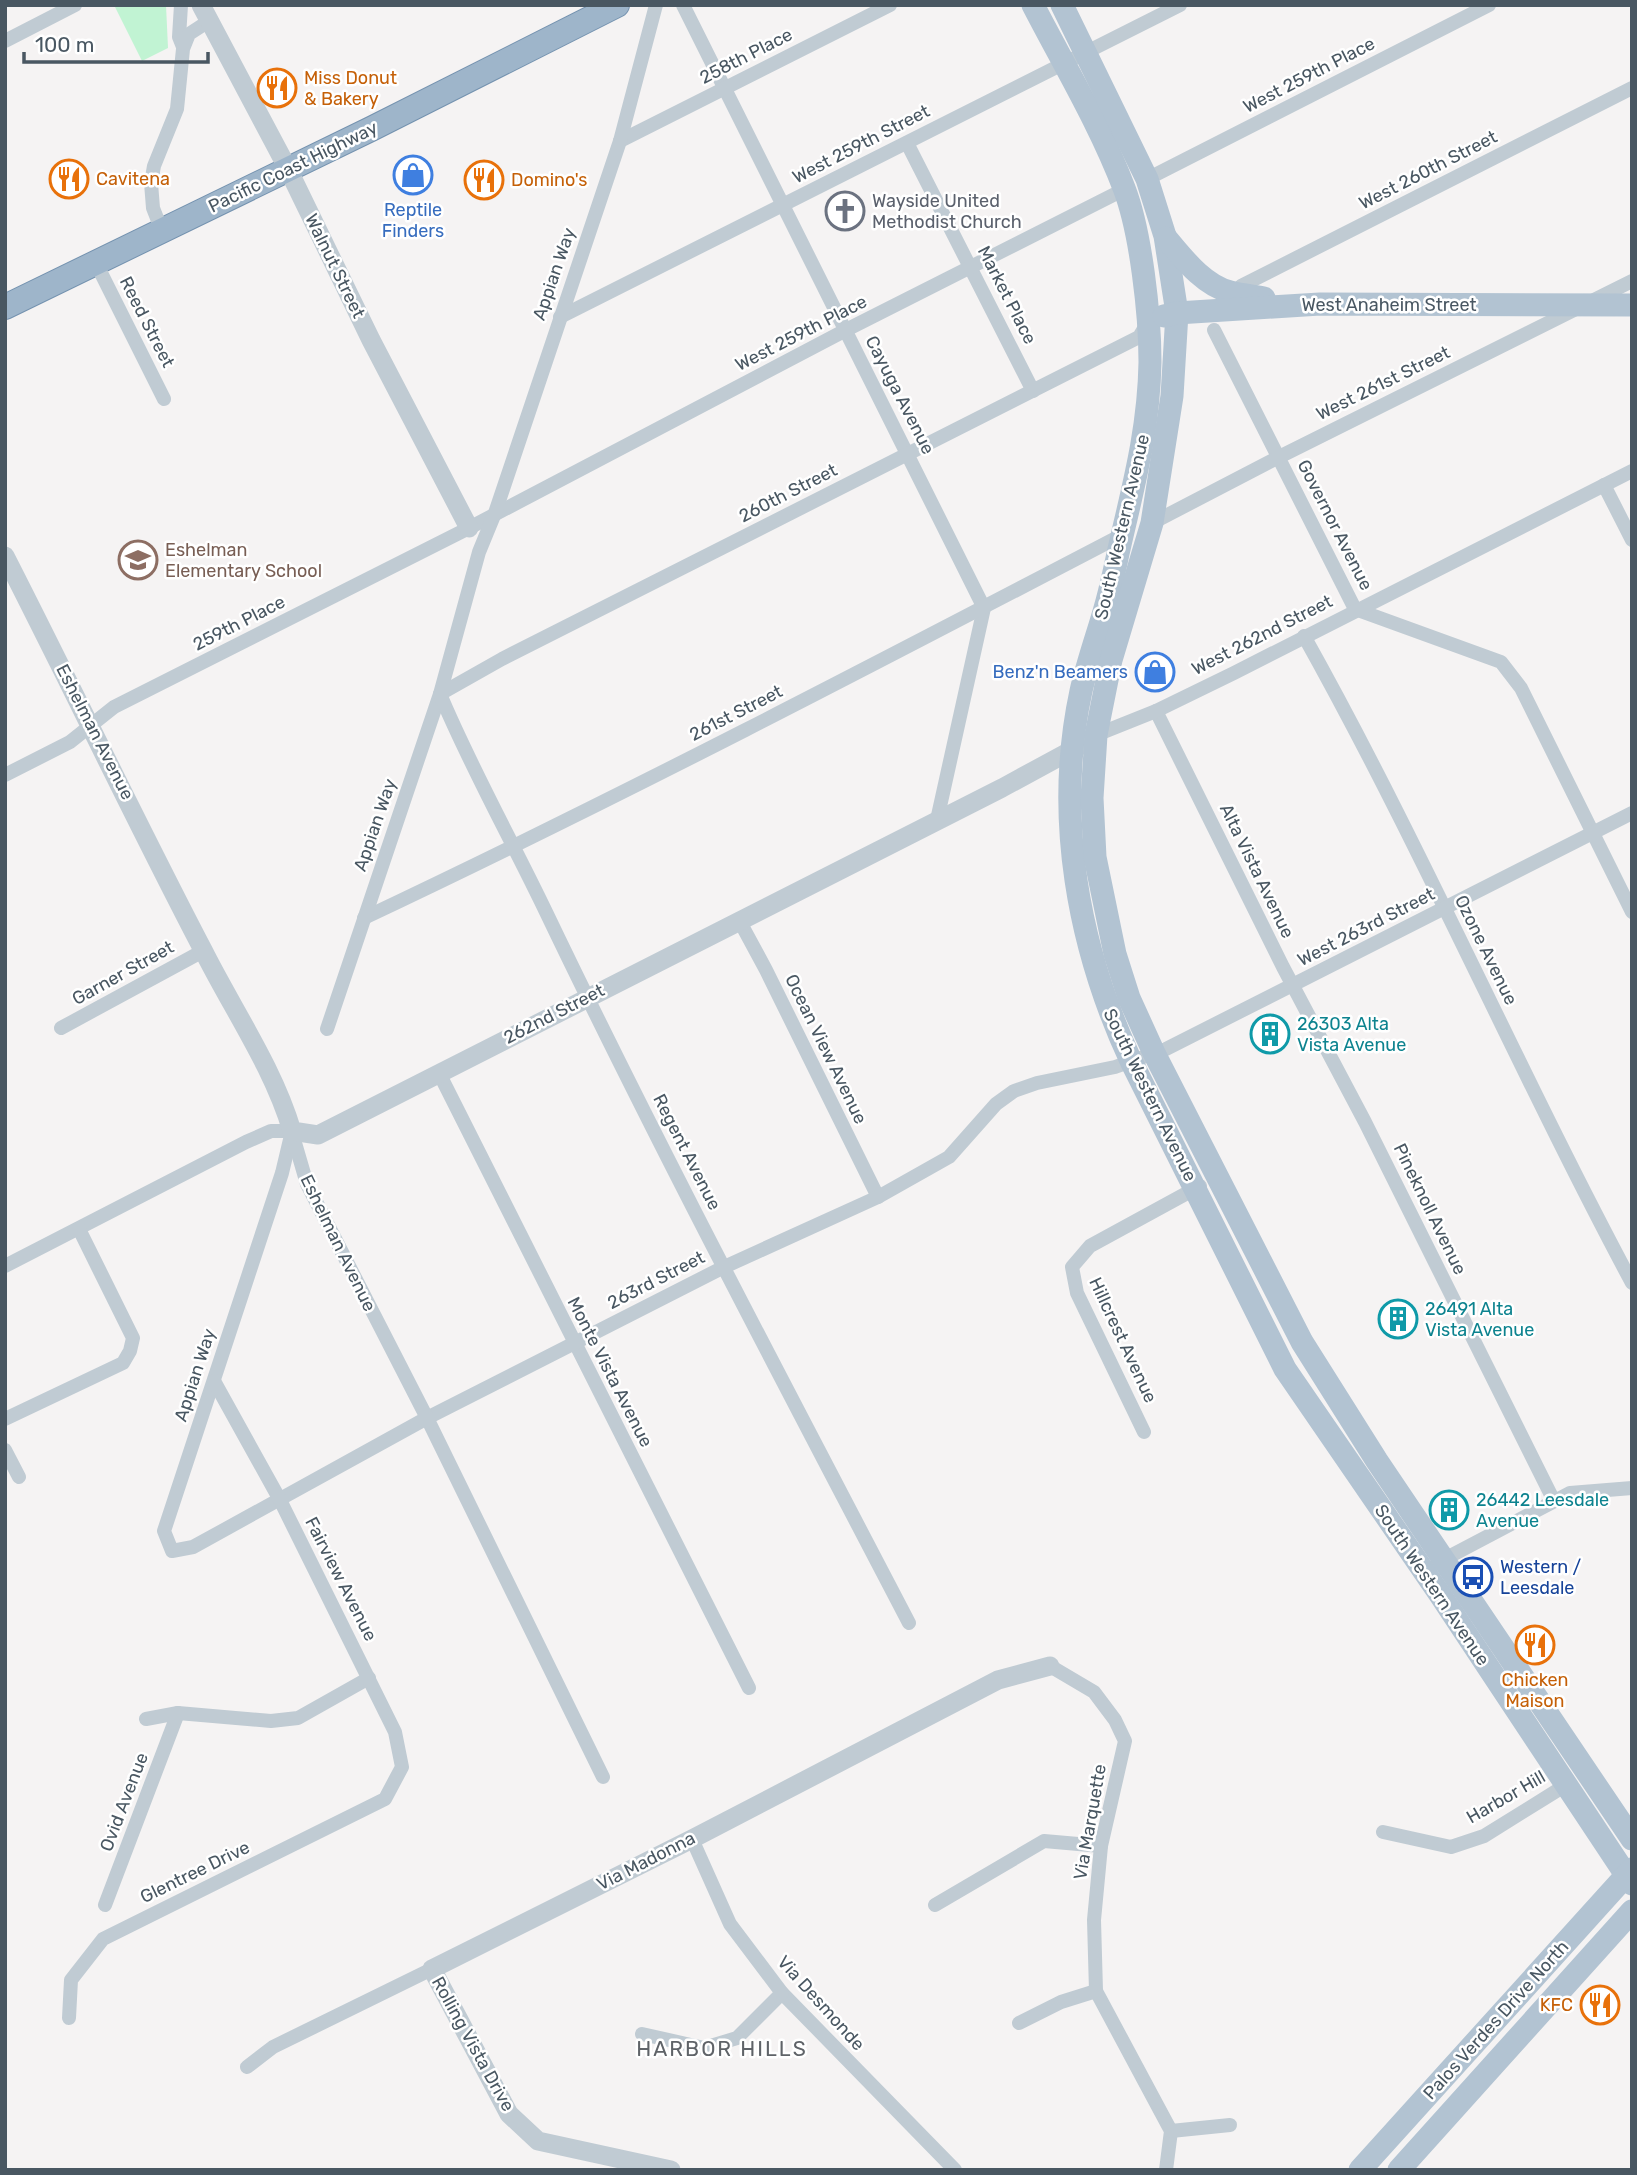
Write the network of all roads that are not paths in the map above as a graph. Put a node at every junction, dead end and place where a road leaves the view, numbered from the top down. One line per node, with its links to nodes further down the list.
1 (75, 5): 12 (street)
2 (181, 5): 13 (street)
3 (617, 5): 20 (highway, Pacific Coast Highway)
4 (656, 5): 18 (street, Appian Way)
5 (683, 5): 16 (street, Cayuga Avenue)
6 (890, 5): 16 (street, 258th Place)
7 (1033, 5): 15 (main road, South Western Avenue)
8 (1062, 5): 14 (main road, South Western Avenue)
9 (1180, 5): 14 (street, West 259th Street)
10 (1489, 5): 21 (street, West 259th Place)
11 (205, 13): 13 (street); 20 (street, Walnut Street)
12 (5, 41)
13 (183, 49): 24 (street)
14 (1086, 53): 15 (street, West 259th Street); 21 (main road, South Western Avenue)
15 (1064, 64): 19 (street, West 259th Street); 22 (main road, South Western Avenue)
16 (724, 88): 18 (street, 258th Place); 23 (street, Cayuga Avenue)
17 (1632, 88): 29 (street, West 260th Street)
18 (620, 141): 35 (street, Appian Way)
19 (907, 143): 23 (street, West 259th Street); 27 (street, Market Place)
20 (288, 169): 24 (highway, Pacific Coast Highway); 47 (street, Walnut Street)
21 (1147, 178): 25 (main road, South Western Avenue)
22 (1125, 189): 27 (street, West 259th Place); 36 (main road, South Western Avenue)
23 (784, 204): 35 (street, West 259th Street); 37 (street, Cayuga Avenue)
24 (162, 231): 26 (highway, Pacific Coast Highway)
25 (1165, 236): 30 (main road); 34 (main road, South Western Avenue)
26 (96, 263): 33 (highway, Pacific Coast Highway); 40 (street, Reed Street)
27 (972, 268): 37 (street, West 259th Place); 39 (street, Market Place)
28 (1632, 281): 32 (street, West 261st Street)
29 (1241, 286)
30 (1298, 305): 32 (main road, West Anaheim Street); 34 (main road, West Anaheim Street)
31 (1632, 305): 32 (main road, West Anaheim Street)
32 (1582, 306): 42 (street, West 261st Street)
33 (5, 307)
34 (1177, 313): 36 (main road, West Anaheim Street); 46 (main road, South Western Avenue)
35 (560, 317): 45 (street, Appian Way)
36 (1148, 322): 39 (street, 260th Street); 48 (main road, South Western Avenue)
37 (846, 330): 41 (street, Cayuga Avenue); 45 (street, West 259th Place)
38 (1214, 330): 42 (street, Governor Avenue)
39 (1033, 391): 41 (street, 260th Street)
40 (164, 399)
41 (907, 454): 52 (street, Cayuga Avenue); 55 (street, 260th Street)
42 (1279, 457): 46 (street, West 261st Street); 53 (street, Governor Avenue)
43 (1632, 471): 44 (street, West 262nd Street)
44 (1604, 485): 49 (street); 53 (street, West 262nd Street)
45 (495, 513): 47 (street, 259th Place); 50 (street, Appian Way)
46 (1152, 523): 58 (main road, South Western Avenue)
47 (469, 528): 50 (street); 57 (street, 259th Place)
48 (1122, 535): 52 (street, 261st Street); 59 (main road, South Western Avenue)
49 (1632, 540)
50 (480, 552): 55 (street, Appian Way)
51 (5, 556): 57 (street, Eshelman Avenue)
52 (984, 608): 62 (street); 64 (street, 261st Street)
53 (1355, 609): 54 (street, West 262nd Street); 63 (street, Governor Avenue)
54 (1304, 636): 56 (street, West 262nd Street); 65 (street, Ozone Avenue)
55 (440, 694): 64 (street, Regent Avenue); 67 (street, Appian Way)
56 (1156, 711): 58 (street, West 262nd Street); 70 (street, Alta Vista Avenue)
57 (91, 724): 60 (street, 259th Place); 69 (street, Eshelman Avenue)
58 (1096, 735): 59 (street, 262nd Street); 74 (main road, South Western Avenue)
59 (1072, 752): 62 (street, 262nd Street); 75 (main road, South Western Avenue)
60 (5, 775)
61 (1632, 813): 63 (street, West 263rd Street)
62 (937, 820): 68 (street, 262nd Street)
63 (1592, 834): 65 (street, West 263rd Street); 66 (street, Governor Avenue)
64 (514, 847): 67 (street, 261st Street); 71 (street, Regent Avenue)
65 (1444, 908): 70 (street, West 263rd Street); 85 (street, Ozone Avenue)
66 (1632, 912)
67 (364, 918): 73 (street, Appian Way)
68 (738, 920): 71 (street, 262nd Street); 81 (street, Ocean View Avenue)
69 (203, 951): 72 (street, Garner Street); 78 (street, Eshelman Avenue)
70 (1293, 986): 74 (street, West 263rd Street); 77 (street, Alta Vista Avenue)
71 (587, 998): 76 (street, 262nd Street); 84 (street, Regent Avenue)
72 (61, 1028)
73 (327, 1029)
74 (1154, 1053): 75 (street, 263rd Street); 79 (main road, South Western Avenue)
75 (1131, 1061): 80 (main road, South Western Avenue); 81 (street, 263rd Street)
76 (439, 1073): 78 (street, 262nd Street); 86 (street, Monte Vista Avenue)
77 (1365, 1122): 95 (street, Pineknoll Avenue)
78 (292, 1131): 82 (street, 262nd Street); 87 (street, Appian Way); 88 (street, Eshelman Avenue)
79 (1217, 1177): 80 (street, Hillcrest Avenue); 97 (main road, South Western Avenue)
80 (1195, 1189): 90 (street, Hillcrest Avenue); 98 (main road, South Western Avenue)
81 (878, 1196): 84 (street, 263rd Street)
82 (79, 1229): 83 (street, 262nd Street); 89 (street)
83 (5, 1266)
84 (724, 1267): 86 (street, 263rd Street); 99 (street, Regent Avenue)
85 (1632, 1283)
86 (573, 1343): 88 (street, 263rd Street); 102 (street, Monte Vista Avenue)
87 (214, 1381): 94 (street, Fairview Avenue); 96 (street, Appian Way)
88 (427, 1418): 94 (street, 263rd Street); 105 (street, Eshelman Avenue)
89 (5, 1419)
90 (1144, 1432)
91 (5, 1450): 92 (street)
92 (19, 1477)
93 (1632, 1488): 95 (street)
94 (280, 1500): 96 (street, 263rd Street); 101 (street, Fairview Avenue)
95 (1555, 1501): 97 (street)
96 (172, 1550)
97 (1444, 1559): 98 (street); 110 (main road, South Western Avenue)
98 (1423, 1571): 106 (main road, South Western Avenue)
99 (909, 1623)
100 (1050, 1666): 109 (street, Via Madonna); 111 (street, Via Marquette)
101 (369, 1678): 103 (street); 107 (street, Fairview Avenue)
102 (749, 1688)
103 (178, 1713): 104 (street); 113 (street, Ovid Avenue)
104 (146, 1719)
105 (603, 1777)
106 (1566, 1785): 108 (street, Harbor Hill); 112 (main road, South Western Avenue)
107 (385, 1799): 119 (street, Glentree Drive)
108 (1383, 1832)
109 (692, 1839): 116 (street, Via Madonna); 118 (street, Via Desmonde)
110 (1632, 1839)
111 (1101, 1846): 114 (street); 117 (street, Via Marquette)
112 (1630, 1876): 128 (main road, Palos Verdes Drive North)
113 (105, 1905)
114 (935, 1905)
115 (1632, 1911): 129 (main road, Palos Verdes Drive North)
116 (432, 1969): 122 (street, Via Madonna); 125 (street, Rolling Vista Drive)
117 (1096, 1991): 120 (street); 124 (street, Via Marquette)
118 (782, 1993): 121 (street); 126 (street, Via Desmonde)
119 (69, 2018)
120 (1019, 2024)
121 (642, 2034)
122 (247, 2067)
123 (1230, 2125): 124 (street)
124 (1171, 2131): 127 (street)
125 (671, 2170)
126 (955, 2170)
127 (1166, 2170)
128 (1360, 2170)
129 (1399, 2170)

